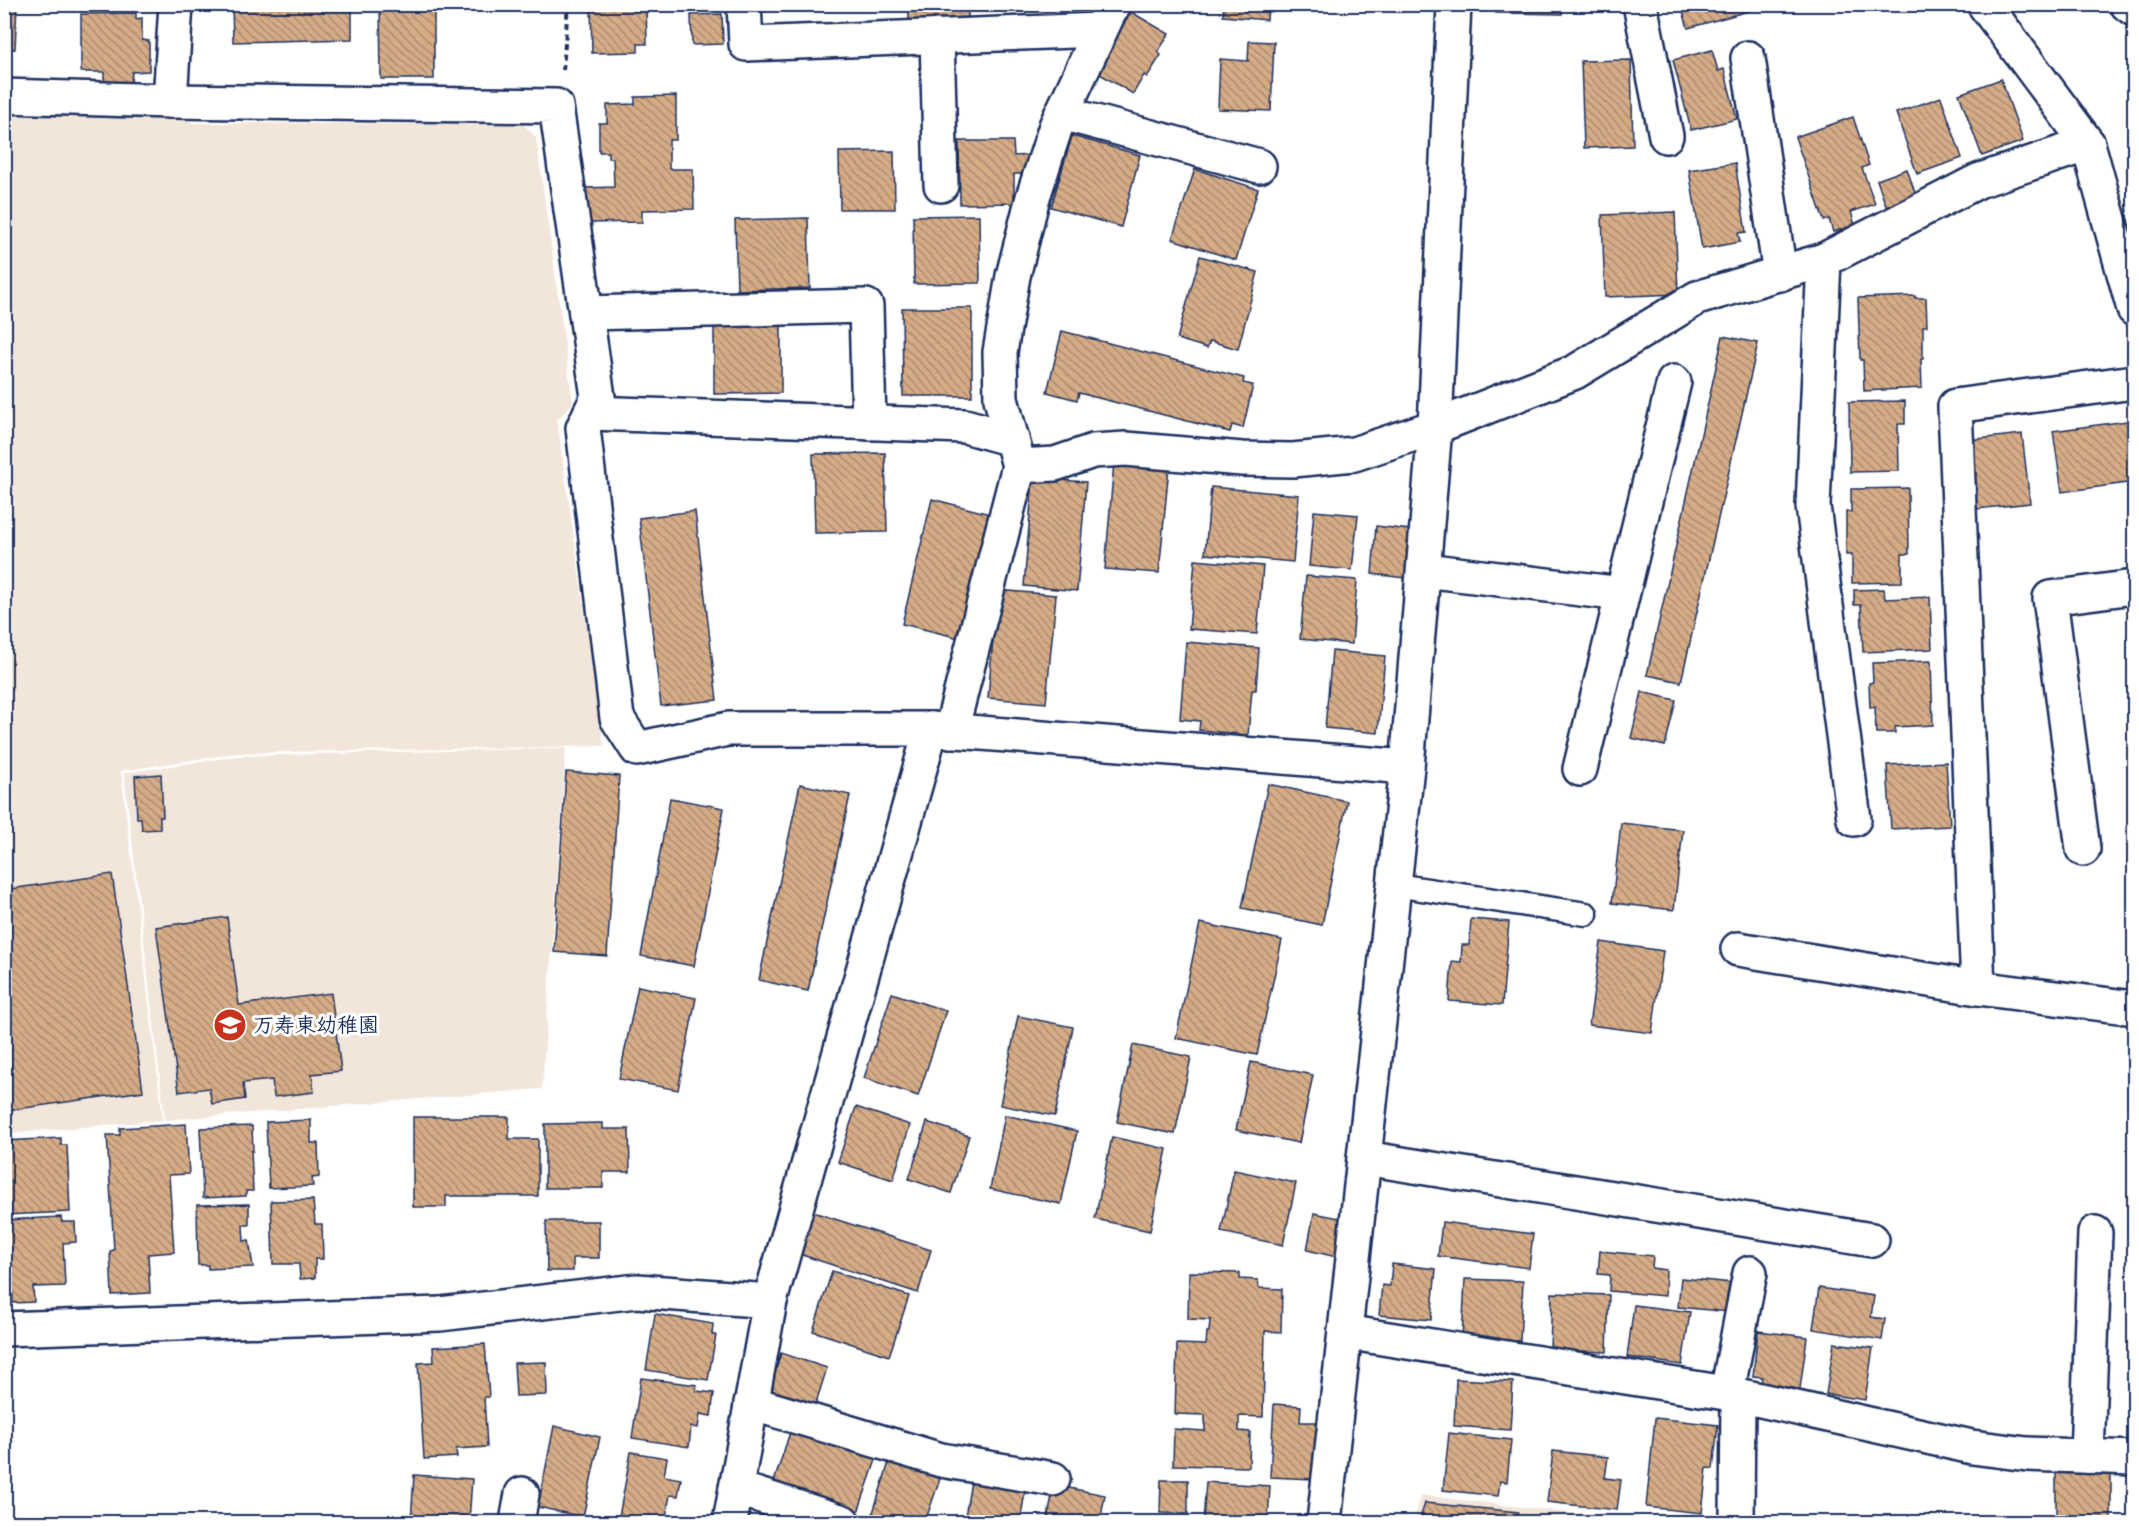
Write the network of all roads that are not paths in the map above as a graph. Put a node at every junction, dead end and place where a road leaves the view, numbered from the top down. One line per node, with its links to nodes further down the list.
1 (176, 4): 12 (street)
2 (744, 4): 9 (street)
3 (1454, 4): 26 (street)
4 (1640, 4): 14 (street)
5 (1984, 4): 15 (street)
6 (2127, 4): 7 (street)
7 (2134, 9)
8 (1107, 17): 9 (street); 13 (street)
9 (937, 36): 17 (street)
10 (1748, 58): 19 (street)
11 (4, 96): 12 (street)
12 (170, 101): 21 (street)
13 (1062, 113): 16 (street); 27 (street)
14 (1666, 135)
15 (2088, 144): 18 (street); 20 (street)
16 (1259, 166)
17 (941, 185)
18 (1824, 260): 19 (street); 34 (street)
19 (1780, 274): 26 (street)
20 (2134, 309)
21 (586, 313): 24 (street); 25 (street)
22 (1674, 382): 30 (street)
23 (2134, 382): 39 (street)
24 (590, 413): 25 (street); 31 (street)
25 (869, 423): 27 (street)
26 (1435, 427): 27 (street); 28 (street)
27 (1015, 452): 31 (street)
28 (1424, 570): 30 (street); 32 (street)
29 (2134, 587): 35 (street)
30 (1622, 594): 33 (street)
31 (941, 730): 32 (street); 45 (street)
32 (1407, 767): 36 (street)
33 (1580, 769)
34 (1854, 819)
35 (2084, 849)
36 (1395, 885): 37 (lane); 41 (street)
37 (1586, 914)
38 (1738, 949): 39 (street)
39 (1978, 988): 40 (street)
40 (2134, 1008)
41 (1365, 1158): 43 (street); 47 (street)
42 (2095, 1233): 50 (street)
43 (1872, 1240)
44 (1750, 1273): 48 (street)
45 (770, 1302): 46 (street); 49 (street)
46 (4, 1329)
47 (1345, 1332): 48 (street); 56 (street)
48 (1733, 1394): 50 (street); 57 (street)
49 (751, 1403): 52 (street); 53 (street)
50 (2087, 1456): 51 (street)
51 (2134, 1458)
52 (1053, 1479)
53 (736, 1488): 54 (street); 55 (street)
54 (730, 1522)
55 (843, 1522)
56 (1324, 1522)
57 (1737, 1522)

